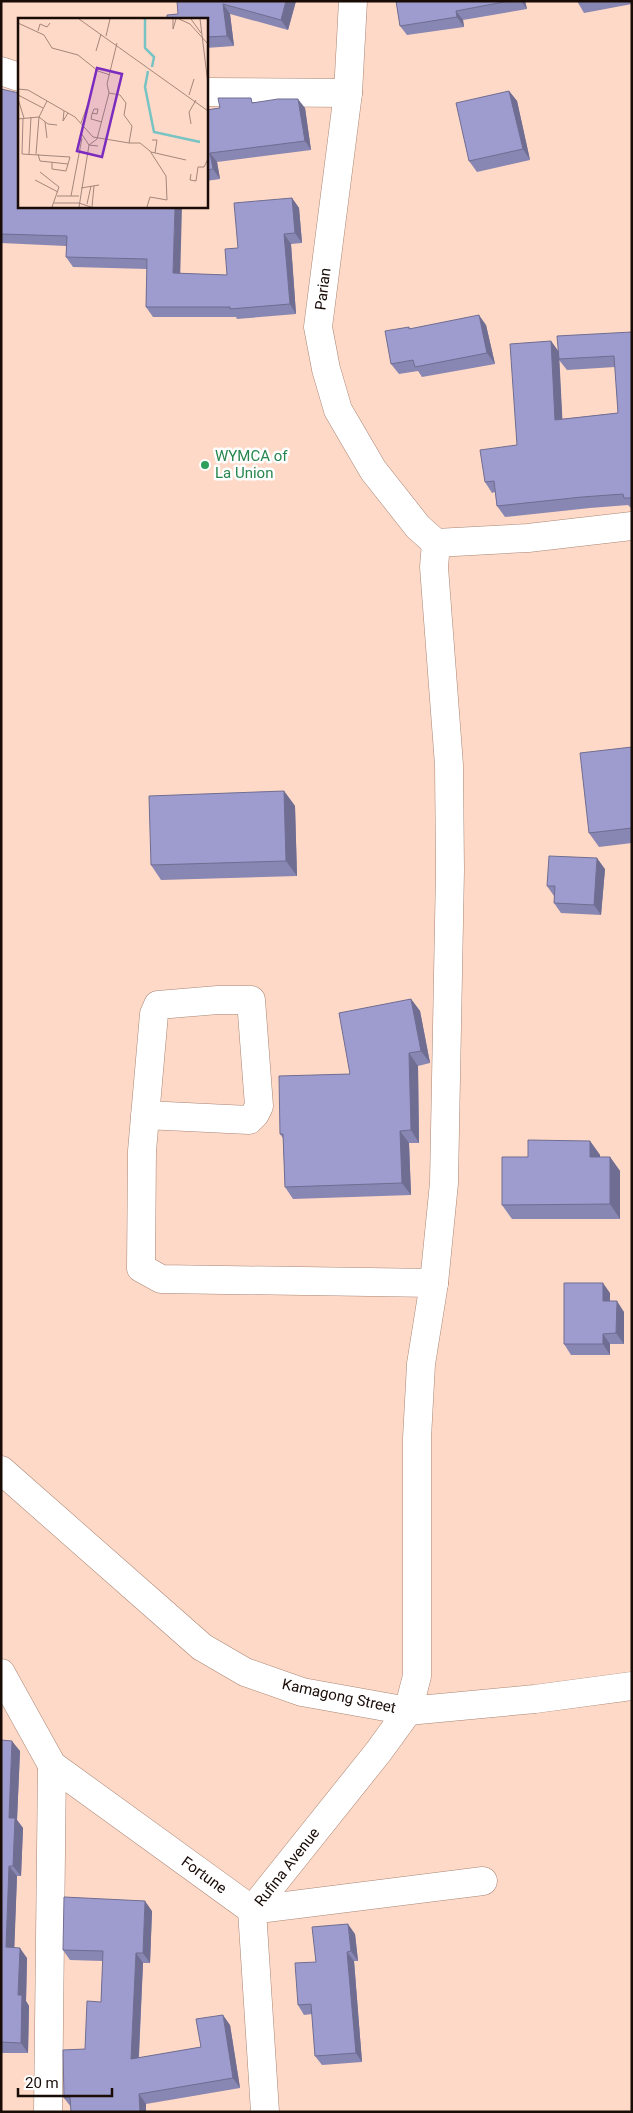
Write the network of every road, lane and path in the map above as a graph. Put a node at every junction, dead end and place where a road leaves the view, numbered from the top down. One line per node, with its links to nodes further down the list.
1 (353, 1): 5 (street, Parian)
2 (1, 71): 3 (street)
3 (18, 77)
4 (208, 92): 5 (street)
5 (348, 93): 7 (street, Parian)
6 (632, 526): 7 (street)
7 (436, 543): 9 (street)
8 (145, 1115): 8 (street); 9 (street)
9 (434, 1283): 13 (street)
10 (1, 1470): 13 (street, Kamagong Street)
11 (1, 1673): 14 (street, Fortune)
12 (632, 1686): 13 (street, Kamagong Street)
13 (408, 1711): 16 (street, Rufina Avenue)
14 (52, 1766): 16 (street, Fortune); 17 (street)
15 (483, 1880): 16 (street)
16 (252, 1910): 18 (street, Rufina Avenue)
17 (48, 2112)
18 (265, 2112)

